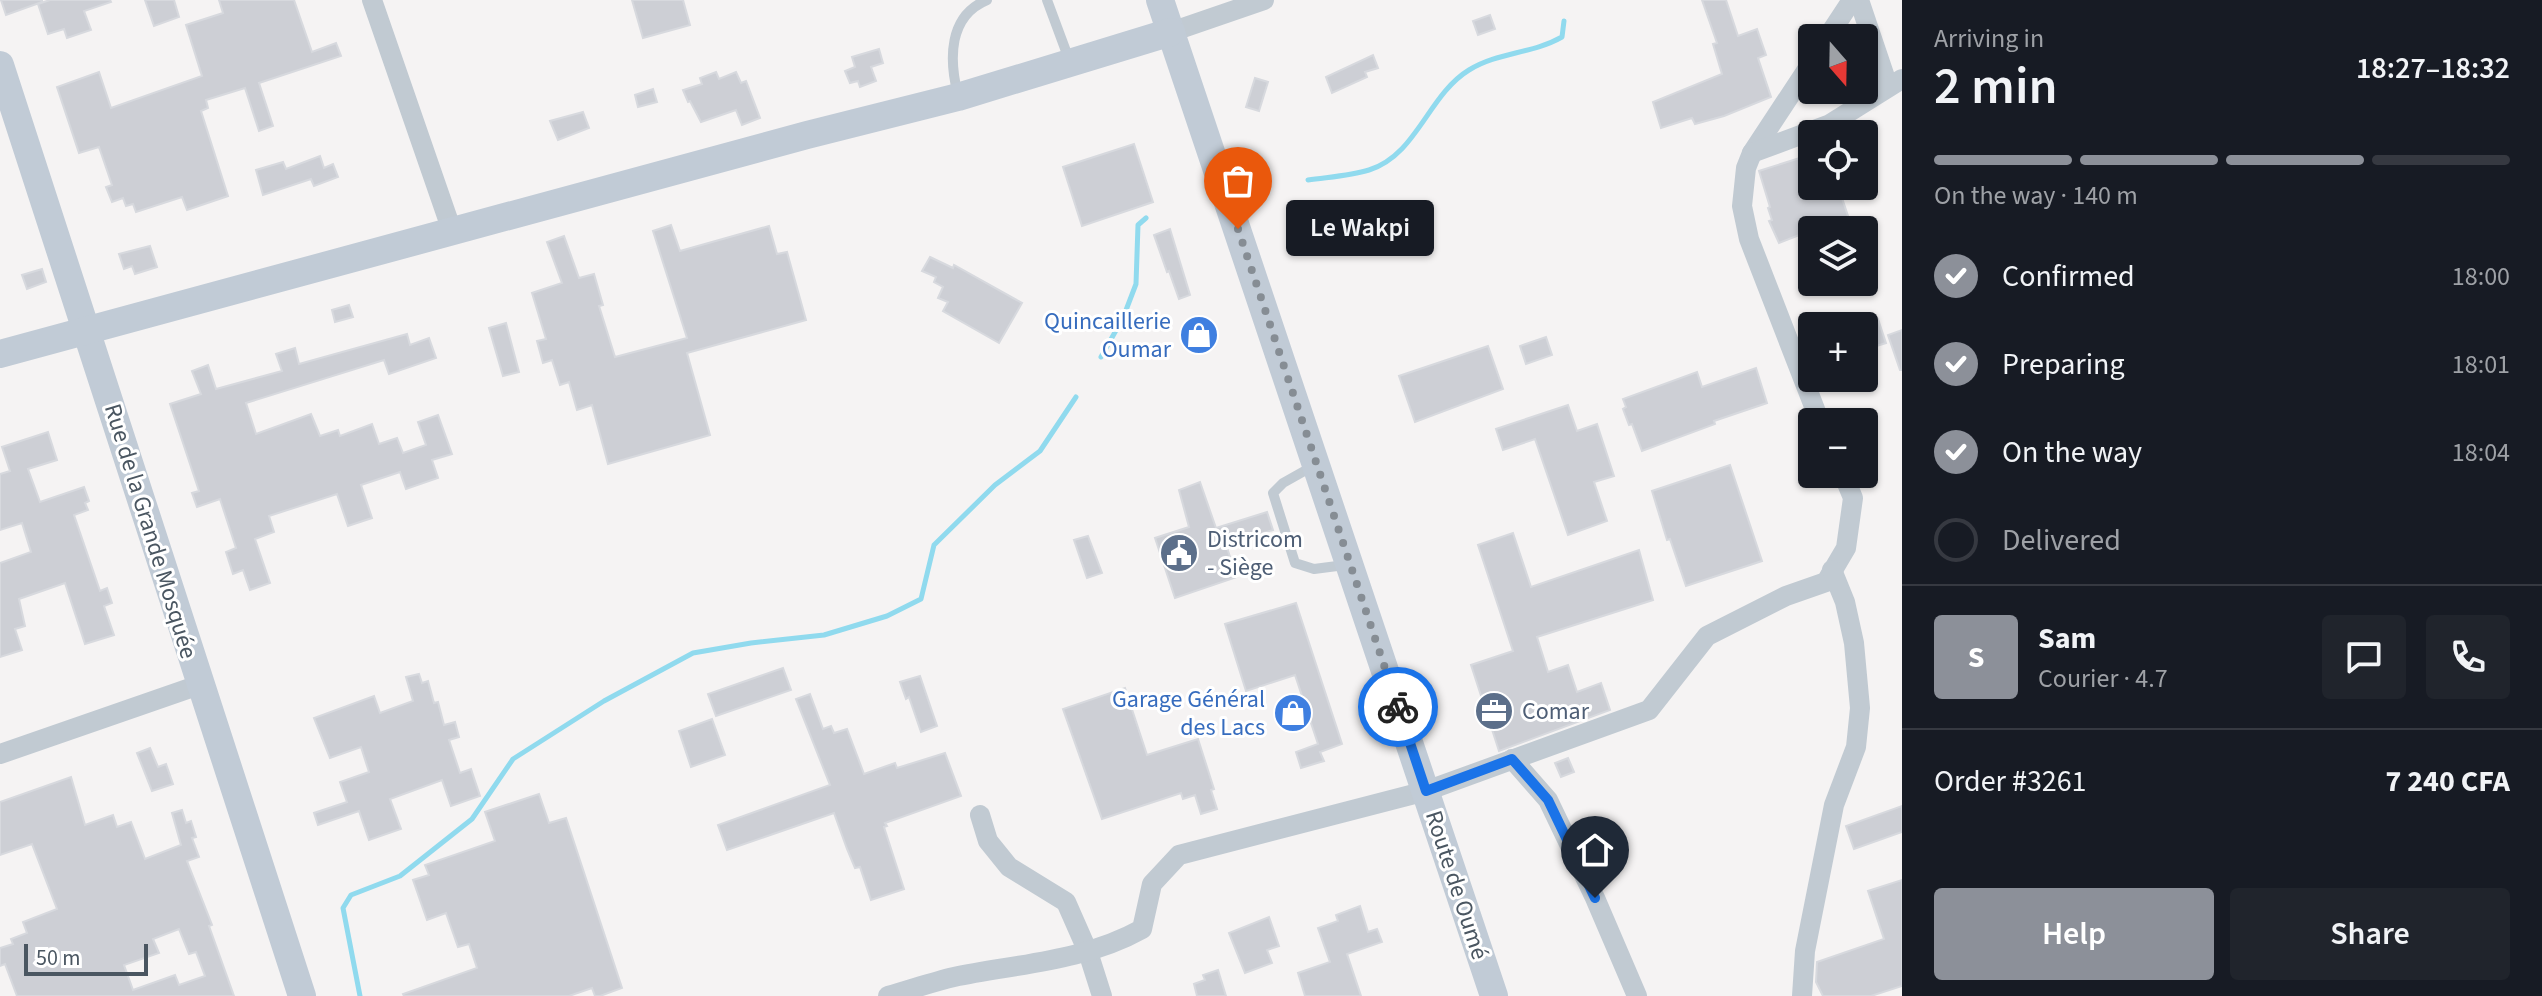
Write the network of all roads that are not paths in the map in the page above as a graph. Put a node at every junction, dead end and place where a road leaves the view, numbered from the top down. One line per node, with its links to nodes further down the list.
1 (372, 0): 16 (street)
2 (987, 0): 14 (lane)
3 (1047, 0): 10 (lane)
4 (1160, 0): 9 (main road, Route de Oumé)
5 (1264, 0): 9 (street)
6 (1852, 0): 8 (street)
7 (1859, 0): 12 (street)
8 (1836, 24)
9 (1171, 32): 10 (main road); 20 (main road, Route de Oumé)
10 (1070, 62): 14 (main road)
11 (0, 65): 17 (main road, Rue de la Grande Mosquée)
12 (1895, 82): 15 (street)
13 (1798, 83): 15 (street)
14 (958, 97): 16 (main road)
15 (1752, 153): 19 (street)
16 (452, 231): 17 (main road)
17 (88, 330): 18 (main road); 24 (main road, Rue de la Grande Mosquée)
18 (0, 354)
19 (1815, 408)
20 (1317, 464): 22 (main road, Route de Oumé); 22 (lane)
21 (1849, 488): 23 (street)
22 (1351, 564): 27 (main road, Route de Oumé)
23 (1832, 570): 26 (street); 35 (street)
24 (199, 685): 25 (street); 30 (main road, Rue de la Grande Mosquée)
25 (0, 754)
26 (1512, 759): 27 (street); 34 (street)
27 (1426, 791): 29 (street); 33 (main road, Route de Oumé)
28 (980, 815): 29 (street)
29 (1088, 952): 31 (street); 32 (street)
30 (302, 996)
31 (888, 996)
32 (1102, 996)
33 (1494, 996)
34 (1637, 996)
35 (1802, 996)

